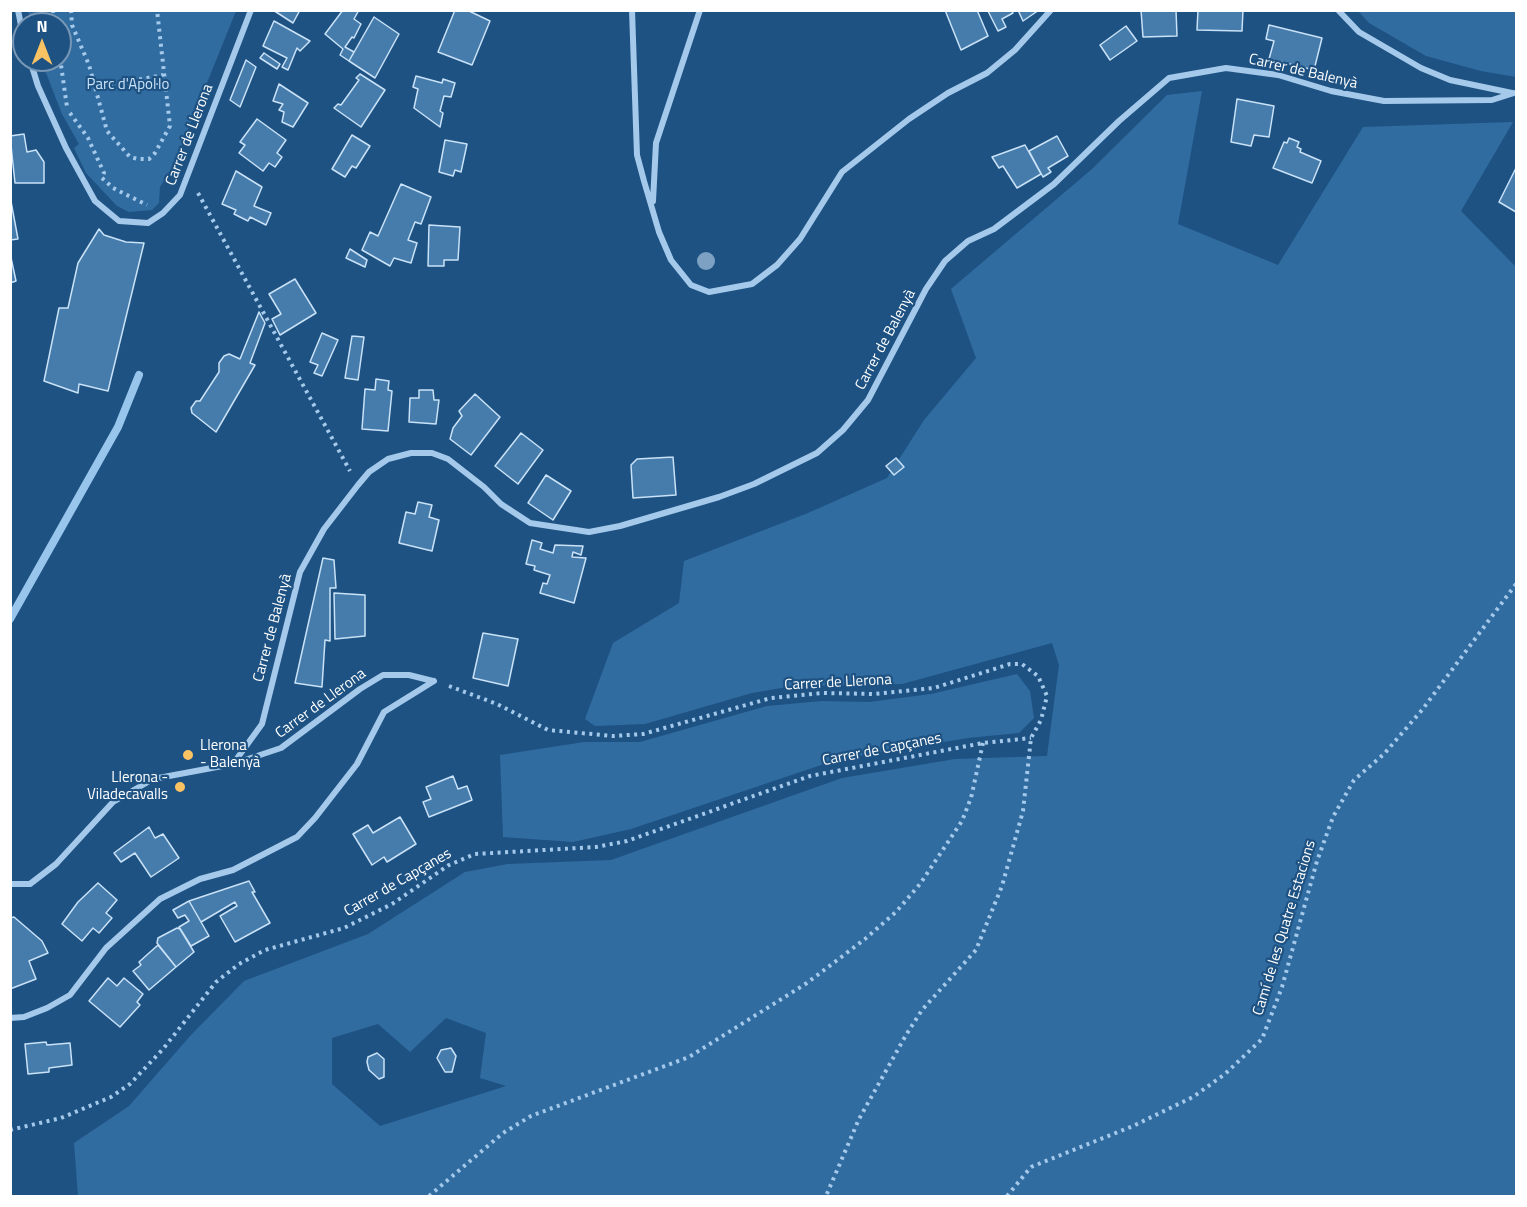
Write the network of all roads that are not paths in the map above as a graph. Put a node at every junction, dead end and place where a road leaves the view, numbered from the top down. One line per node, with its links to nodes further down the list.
1 (251, 10): 6 (street, Carrer de Llerona)
2 (632, 10): 8 (street)
3 (700, 10): 8 (street)
4 (1051, 10): 8 (street)
5 (1338, 10): 7 (street)
6 (34, 72)
7 (1515, 94): 9 (street, Carrer de Balenyà)
8 (653, 205)
9 (233, 764): 10 (street, Carrer de Llerona); 11 (street, Carrer de Llerona)
10 (10, 884)
11 (10, 1018)

